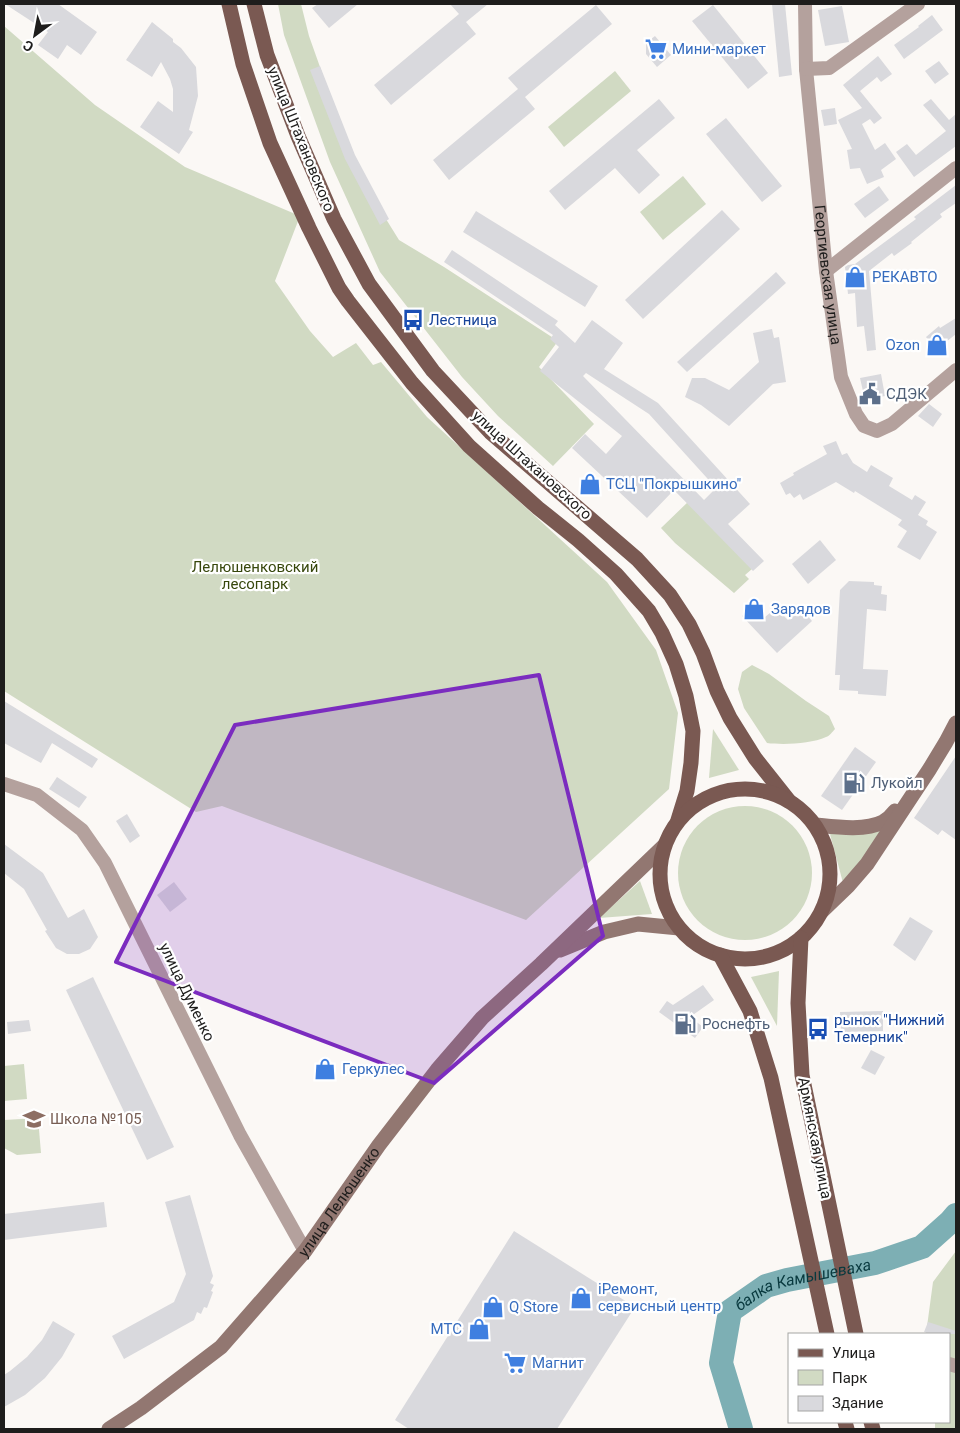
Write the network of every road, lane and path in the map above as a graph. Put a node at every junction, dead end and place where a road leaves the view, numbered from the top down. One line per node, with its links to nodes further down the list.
1 (229, 4): 13 (main road, улица Штахановского)
2 (254, 4): 12 (main road, улица Штахановского)
3 (805, 4): 5 (street, Георгиевская улица)
4 (918, 4): 5 (street)
5 (806, 69): 7 (street, Георгиевская улица)
6 (956, 168): 7 (street)
7 (826, 271): 8 (street, Георгиевская улица)
8 (956, 370)
9 (956, 723): 11 (street)
10 (4, 784): 21 (street, улица Думенко)
11 (914, 792): 14 (street); 16 (street)
12 (790, 801): 13 (main road); 14 (main road)
13 (678, 820): 15 (main road)
14 (816, 825): 16 (main road)
15 (664, 846): 17 (main road); 19 (street, улица Лелюшенко)
16 (822, 911): 18 (main road)
17 (679, 928): 19 (street); 20 (main road)
18 (801, 938): 20 (main road); 22 (main road, Армянская улица)
19 (552, 954): 21 (street, улица Лелюшенко)
20 (720, 956): 23 (main road, Армянская улица)
21 (305, 1251): 24 (street, улица Лелюшенко)
22 (856, 1331)
23 (827, 1333)
24 (109, 1429)

